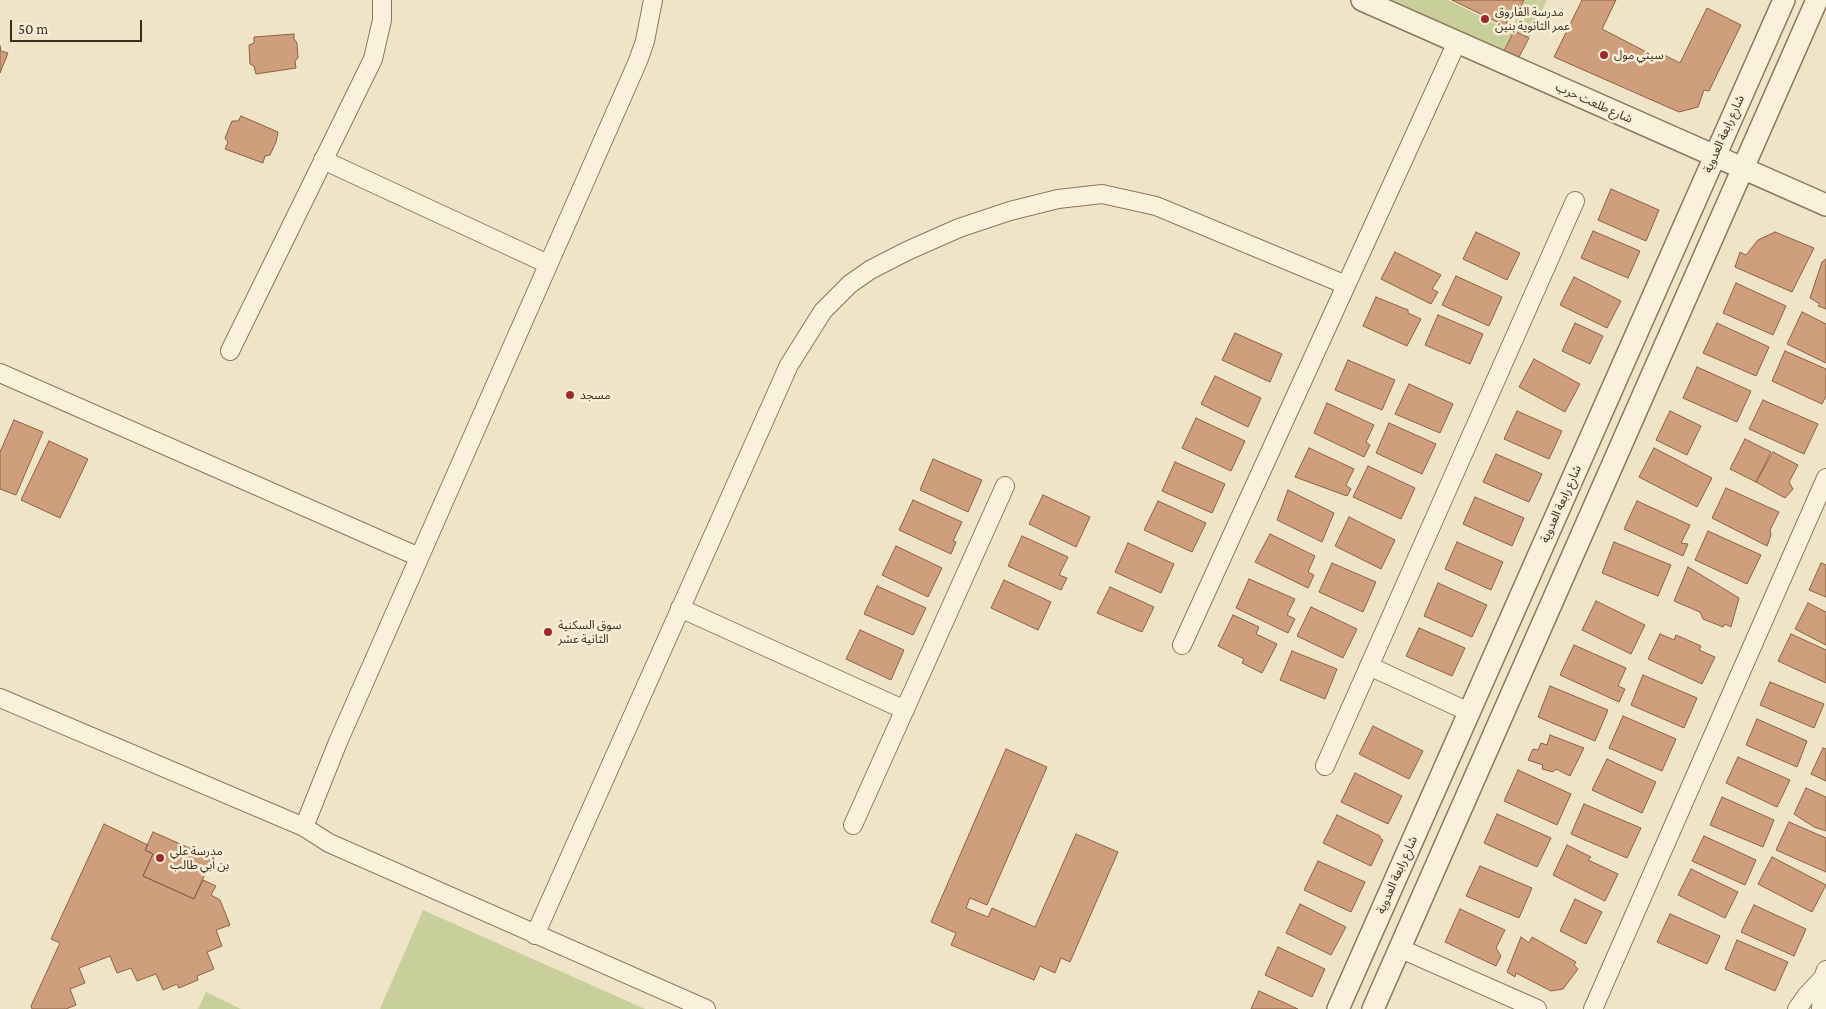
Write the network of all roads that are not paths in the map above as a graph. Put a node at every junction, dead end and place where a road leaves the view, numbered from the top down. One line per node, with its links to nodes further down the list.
1 (382, 0): 8 (street)
2 (653, 0): 12 (street)
3 (1362, 0): 6 (street, شارع طلعت حرب)
4 (1784, 0): 7 (street, شارع رابعة العدوية)
5 (1817, 0): 9 (street)
6 (1457, 42): 7 (street, شارع طلعت حرب); 13 (street)
7 (1715, 156): 9 (street, شارع طلعت حرب); 24 (street, شارع رابعة العدوية)
8 (323, 160): 12 (street); 14 (street)
9 (1743, 168): 11 (street, شارع طلعت حرب); 29 (street)
10 (1575, 201): 21 (street)
11 (1826, 205)
12 (548, 264): 18 (street)
13 (1346, 285): 19 (street); 20 (street)
14 (230, 351)
15 (0, 373): 18 (street)
16 (1826, 478): 35 (street)
17 (1005, 486): 23 (street)
18 (420, 557): 27 (street)
19 (680, 608): 23 (street); 28 (street)
20 (1182, 645)
21 (1369, 666): 24 (street); 25 (street)
22 (0, 698): 27 (street)
23 (905, 710): 26 (street)
24 (1469, 712): 32 (street, شارع رابعة العدوية)
25 (1325, 766)
26 (853, 825)
27 (304, 827): 28 (street)
28 (535, 935): 31 (street)
29 (1399, 948): 33 (street); 34 (street)
30 (1824, 974): 36 (street); 37 (street)
31 (706, 1009)
32 (1338, 1009)
33 (1372, 1009)
34 (1537, 1009)
35 (1593, 1009)
36 (1797, 1009)
37 (1821, 1009)

